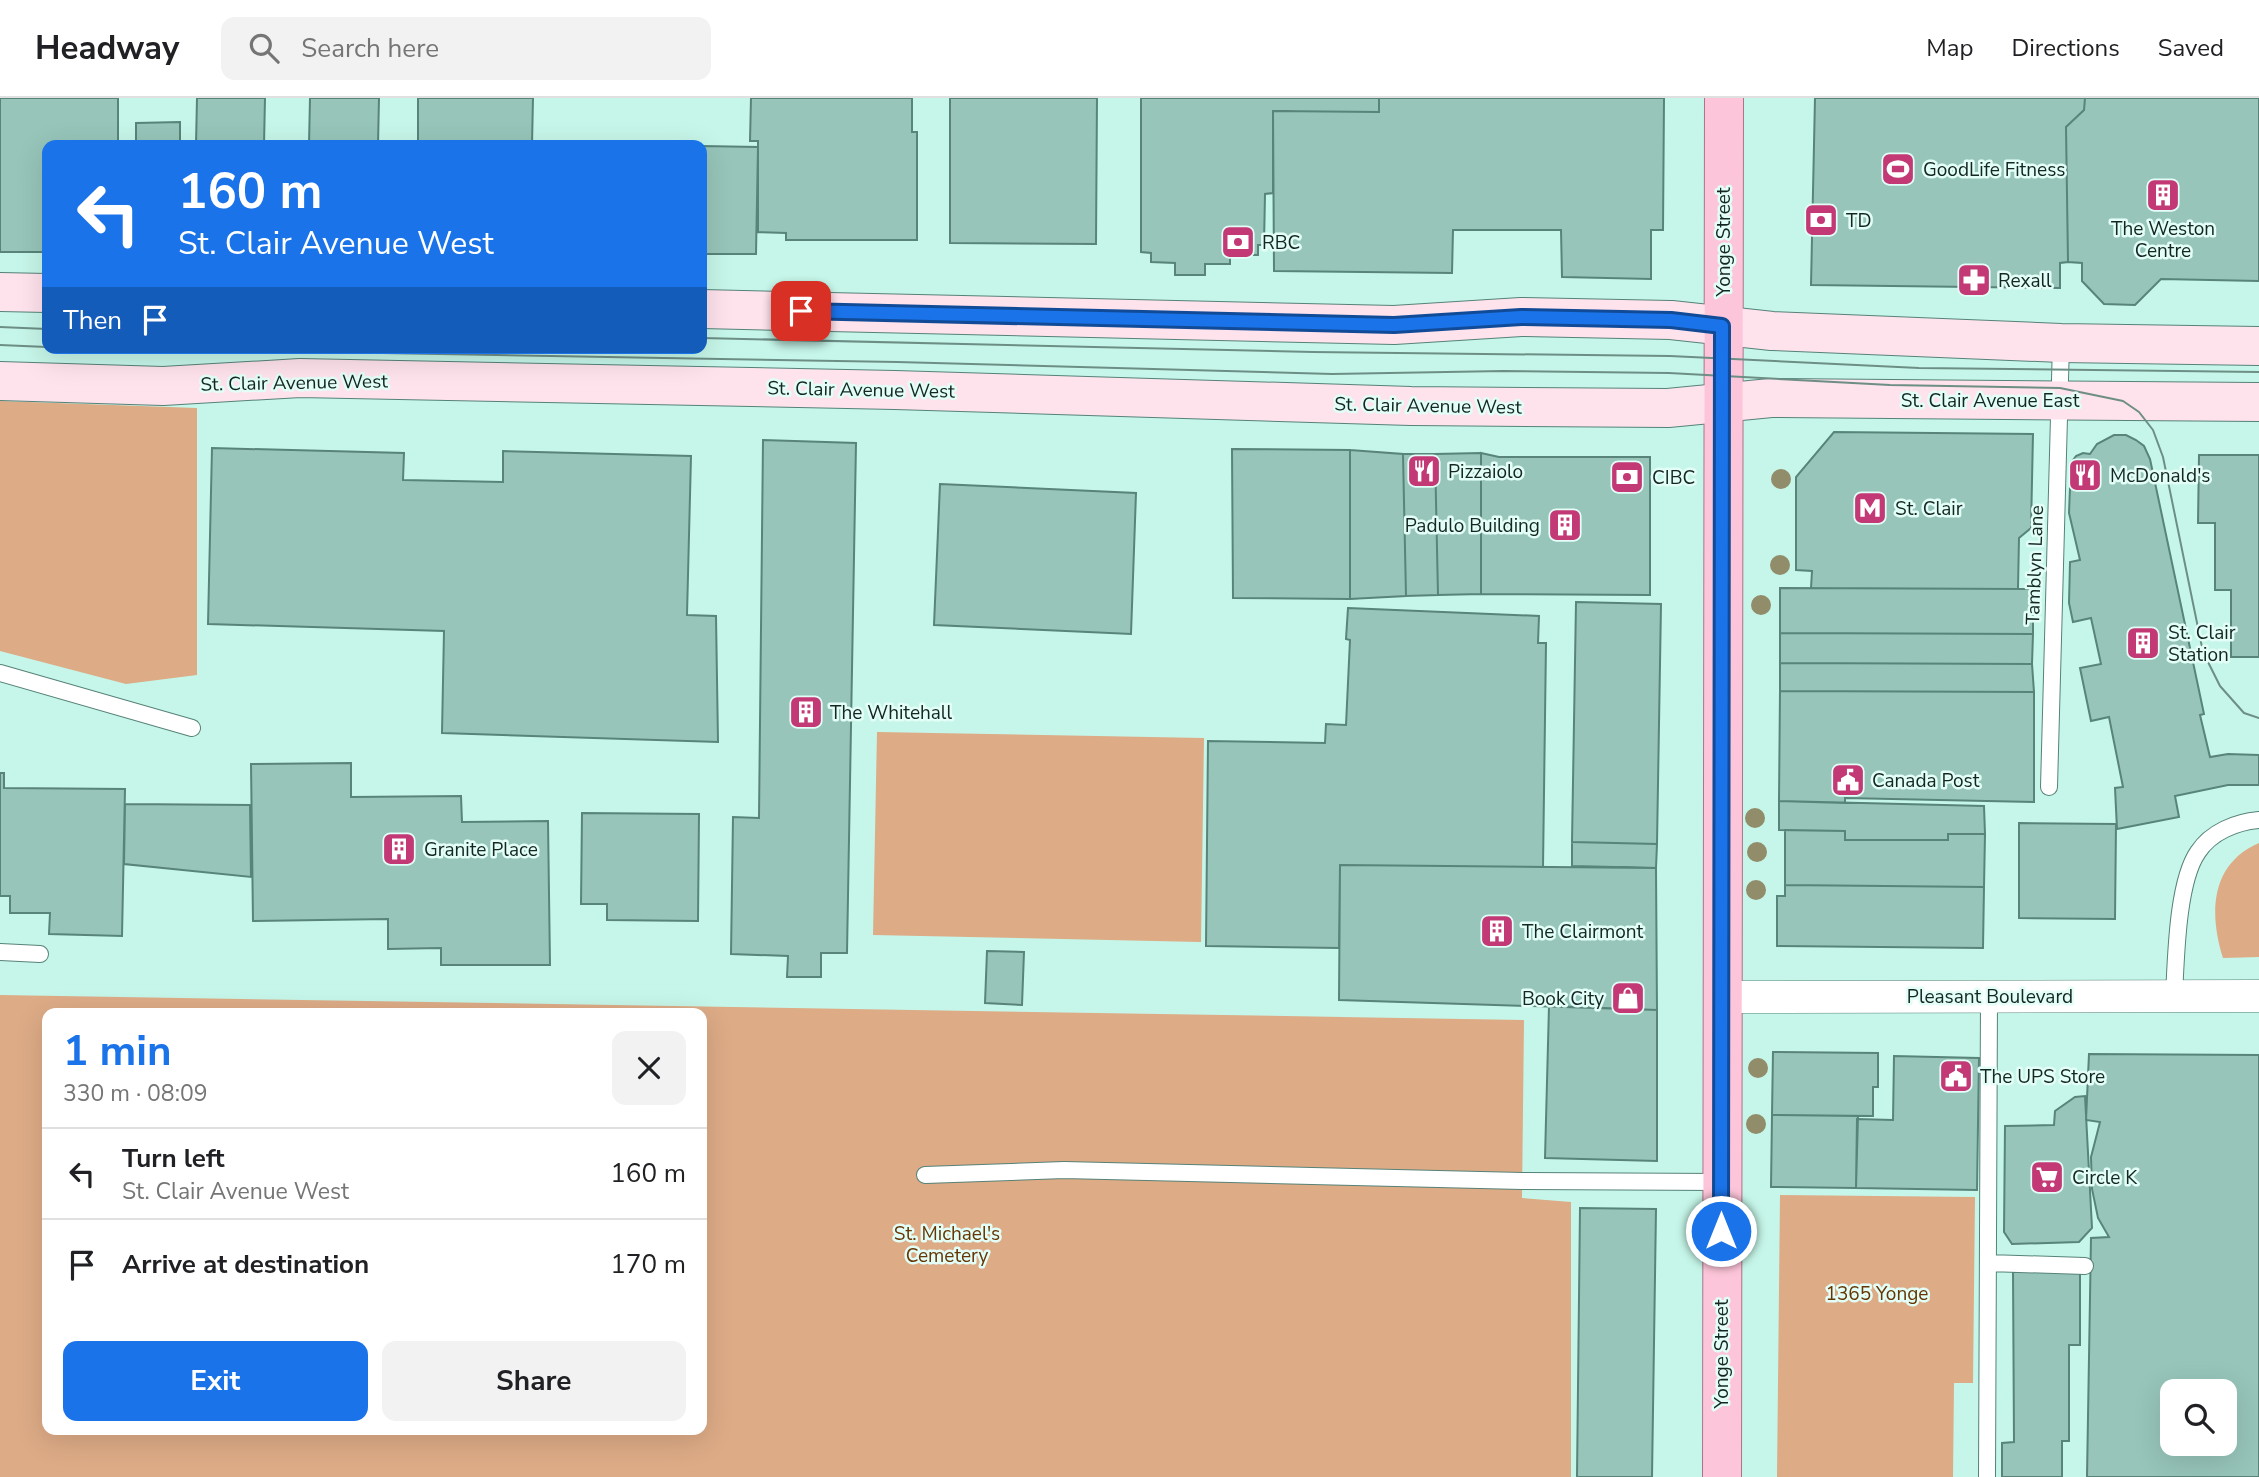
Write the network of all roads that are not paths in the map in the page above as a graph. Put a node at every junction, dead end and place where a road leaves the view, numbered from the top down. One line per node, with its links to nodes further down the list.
1 (1724, 98): 5 (main road, Yonge Street)
2 (0, 292): 3 (main road)
3 (42, 293)
4 (707, 309): 5 (main road)
5 (1722, 326): 6 (main road); 11 (main road, Yonge Street)
6 (2061, 343): 7 (main road); 9 (lane, Tamblyn Lane)
7 (2259, 346)
8 (0, 382): 11 (main road, St. Clair Avenue West)
9 (2059, 400): 10 (main road, St. Clair Avenue East); 11 (main road, St. Clair Avenue East); 14 (lane, Tamblyn Lane)
10 (2259, 402)
11 (1721, 403): 20 (main road, Yonge Street)
12 (0, 673): 13 (lane)
13 (192, 728)
14 (2049, 787)
15 (2259, 820): 18 (lane)
16 (0, 952): 17 (lane)
17 (40, 954)
18 (2174, 996): 19 (street, Pleasant Boulevard); 21 (street, Pleasant Boulevard)
19 (2259, 996)
20 (1721, 997): 21 (street, Pleasant Boulevard); 23 (main road, Yonge Street)
21 (1989, 997): 24 (lane)
22 (925, 1175): 23 (lane)
23 (1721, 1182): 26 (main road, Yonge Street)
24 (1988, 1263): 25 (lane); 27 (lane)
25 (2085, 1266)
26 (1722, 1477)
27 (1987, 1477)

